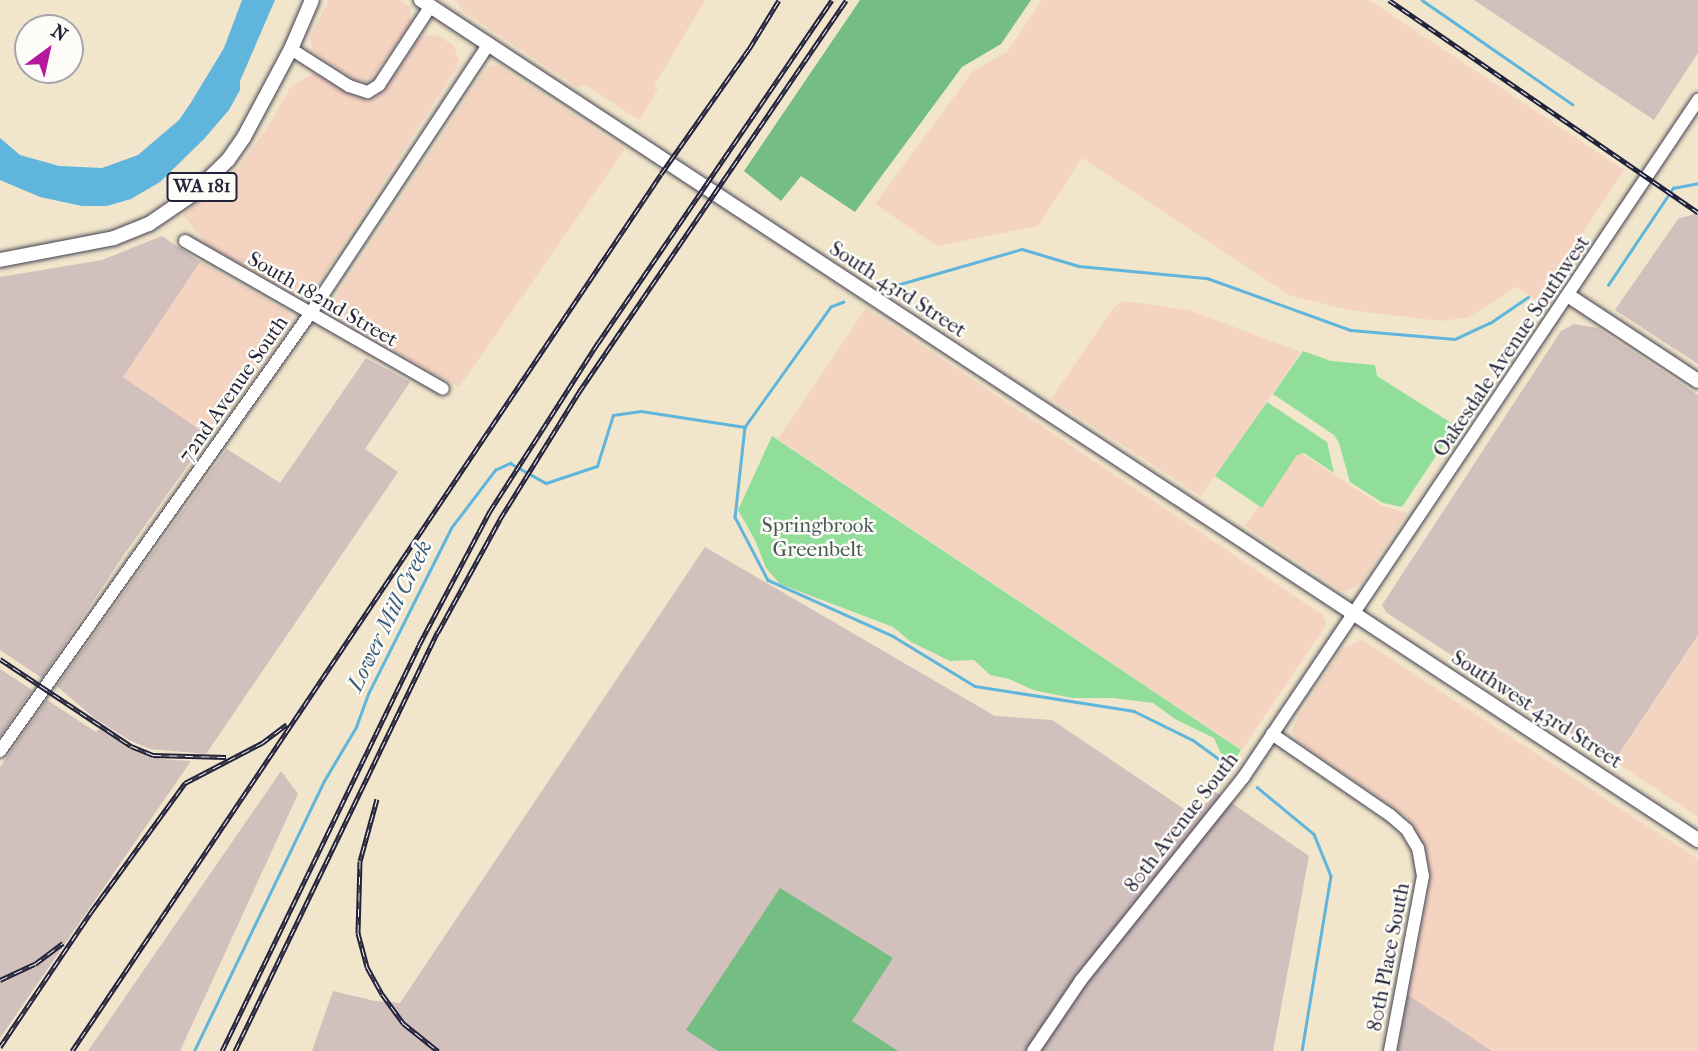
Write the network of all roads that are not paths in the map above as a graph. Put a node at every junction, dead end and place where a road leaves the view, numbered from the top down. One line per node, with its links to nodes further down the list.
1 (312, 0): 4 (main road, WA 181)
2 (426, 4): 3 (main road, South 43rd Street); 4 (street)
3 (489, 44): 9 (street, 72nd Avenue South); 12 (main road, South 43rd Street)
4 (291, 49): 7 (main road, WA 181)
5 (1698, 100): 8 (street, Oakesdale Avenue Southwest)
6 (184, 241): 9 (street, South 182nd Street)
7 (0, 260)
8 (1569, 296): 10 (main road); 12 (street, Oakesdale Avenue Southwest)
9 (310, 314): 11 (street, South 182nd Street); 14 (street, 72nd Avenue South)
10 (1698, 381)
11 (443, 389)
12 (1353, 612): 13 (street, 80th Avenue South); 15 (main road, Southwest 43rd Street)
13 (1272, 734): 16 (street, 80th Avenue South); 17 (street, 80th Place South)
14 (0, 751)
15 (1698, 841)
16 (1033, 1051)
17 (1390, 1051)

